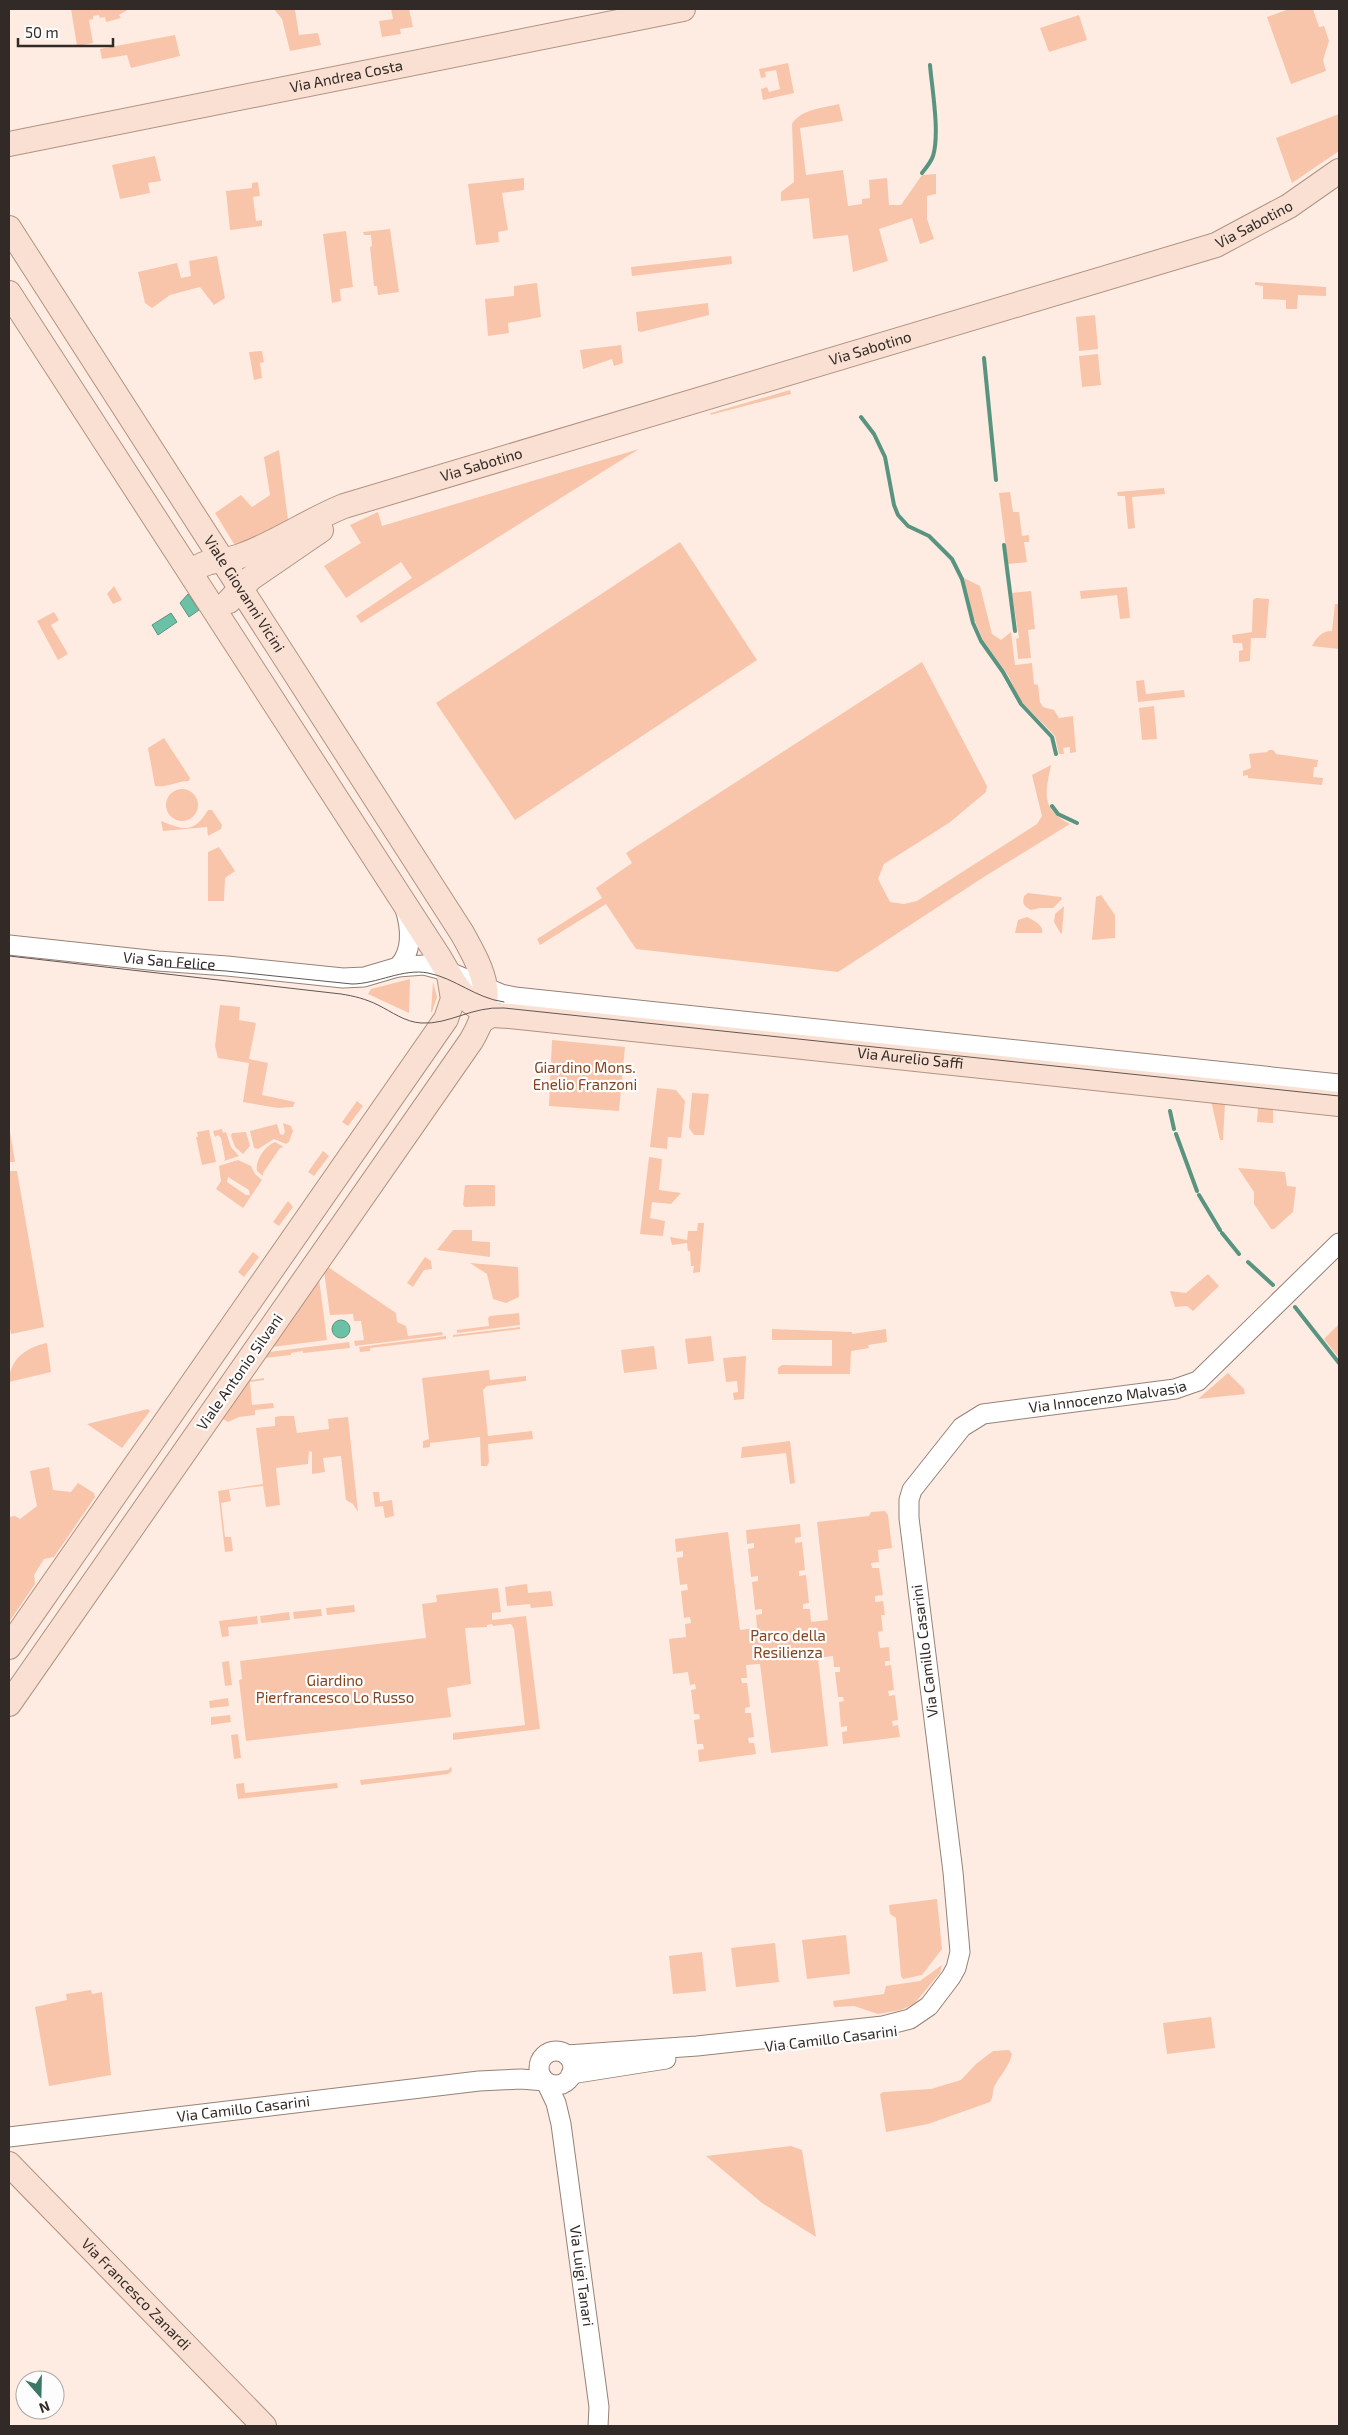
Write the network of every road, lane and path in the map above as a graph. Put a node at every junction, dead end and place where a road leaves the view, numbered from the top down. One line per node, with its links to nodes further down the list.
1 (683, 9): 2 (main road, Via Andrea Costa)
2 (9, 144)
3 (1339, 171): 8 (main road, Via Sabotino)
4 (9, 228): 6 (main road, Viale Giovanni Vicini)
5 (9, 293): 7 (main road)
6 (132, 421): 7 (main road); 9 (main road, Viale Giovanni Vicini)
7 (103, 438): 10 (main road)
8 (385, 494): 9 (main road, Via Sabotino); 11 (main road, Via Sabotino)
9 (221, 560): 10 (main road, Via Sabotino); 11 (main road, Viale Giovanni Vicini)
10 (190, 572): 12 (main road)
11 (239, 588): 12 (main road, Via Sabotino); 17 (main road, Viale Giovanni Vicini)
12 (219, 618): 13 (main road)
13 (404, 902): 15 (street); 16 (main road)
14 (9, 945): 15 (street, Via San Felice)
15 (398, 967): 16 (street, Via Aurelio Saffi)
16 (447, 972): 17 (street, Via Aurelio Saffi); 18 (main road); 23 (main road)
17 (486, 988): 18 (main road, Viale Giovanni Vicini); 19 (street, Via Aurelio Saffi)
18 (488, 1015): 20 (main road, Via Aurelio Saffi); 24 (main road, Viale Antonio Silvani)
19 (1339, 1084)
20 (1339, 1104)
21 (1339, 1243): 22 (street, Via Innocenzo Malvasia)
22 (912, 1490): 25 (street, Via Camillo Casarini)
23 (9, 1647)
24 (9, 1704)
25 (954, 1872): 26 (street, Via Camillo Casarini); 28 (street, Via Camillo Casarini)
26 (566, 2055): 27 (street); 28 (street)
27 (543, 2076): 28 (street); 29 (street, Via Luigi Tanari); 30 (street, Via Camillo Casarini)
28 (569, 2078): 29 (street, Via Luigi Tanari)
29 (561, 2124): 33 (street, Via Luigi Tanari)
30 (9, 2137)
31 (9, 2164): 32 (main road, Via Francesco Zanardi)
32 (264, 2426)
33 (598, 2426)

